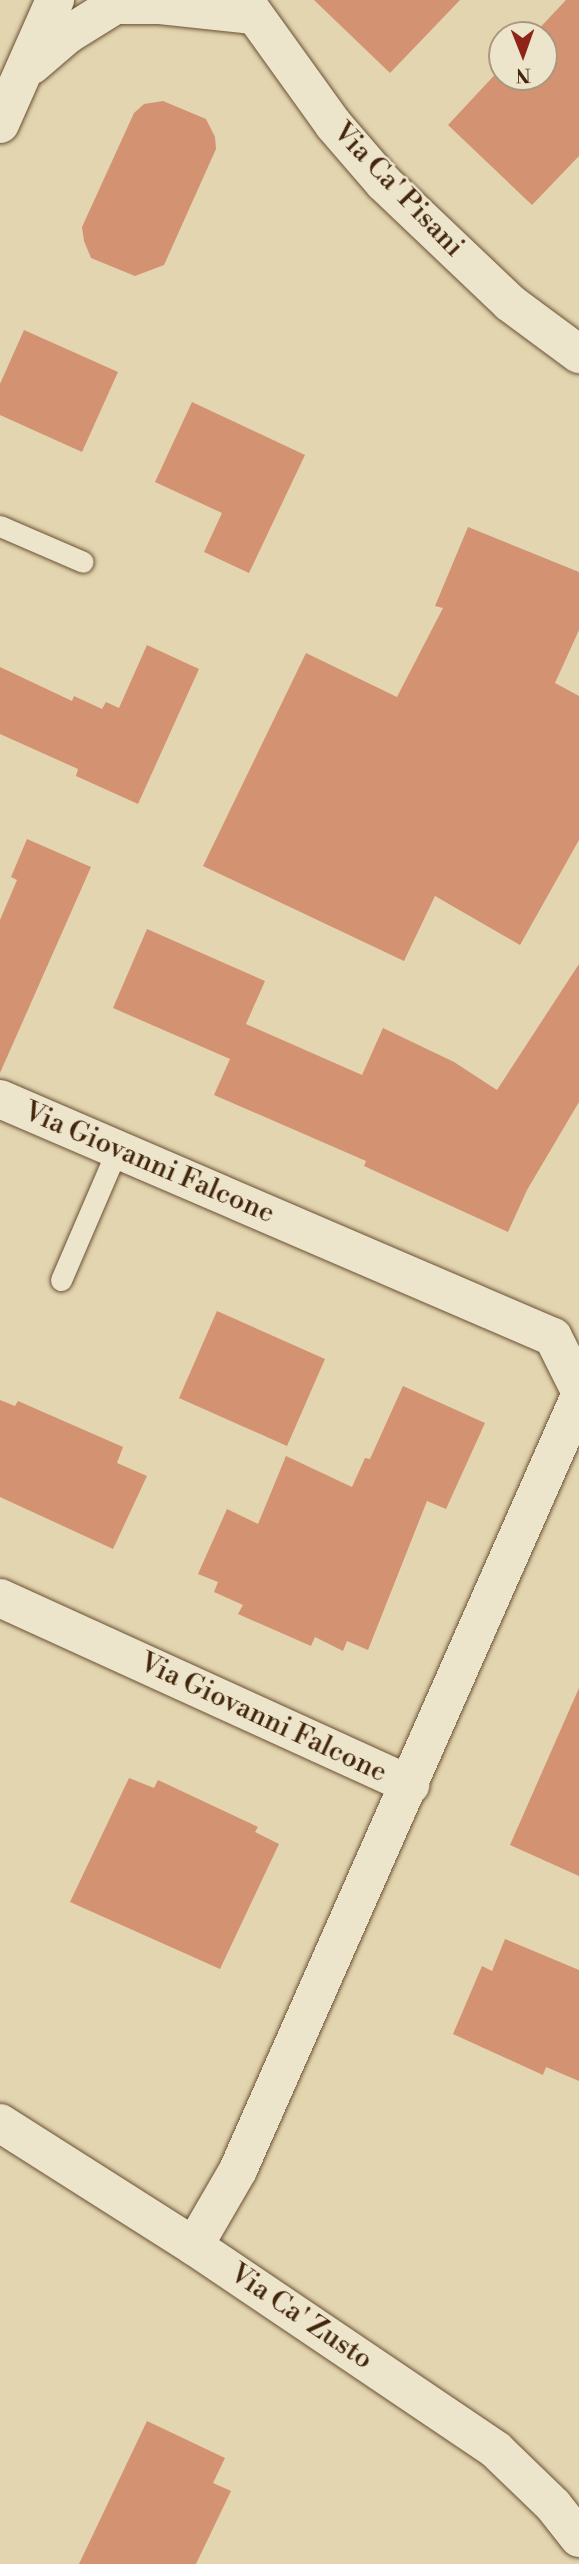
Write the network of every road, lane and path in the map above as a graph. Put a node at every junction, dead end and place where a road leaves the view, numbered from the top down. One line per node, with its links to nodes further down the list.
1 (55, 0): 4 (street)
2 (120, 2): 3 (street); 4 (street)
3 (248, 7): 6 (street, Via Ca' Pisani)
4 (23, 74): 5 (street)
5 (0, 124)
6 (579, 354)
7 (0, 526): 8 (lane)
8 (83, 562)
9 (0, 1099): 10 (street, Via Giovanni Falcone)
10 (117, 1150): 11 (lane); 12 (street, Via Giovanni Falcone)
11 (61, 1280)
12 (579, 1389)
13 (579, 1398): 15 (street, Via Giovanni Falcone)
14 (0, 1598): 15 (street, Via Giovanni Falcone)
15 (410, 1785): 17 (street)
16 (0, 2123): 17 (street, Via Ca' Zusto)
17 (194, 2246): 18 (street, Via Ca' Zusto)
18 (579, 2538)

